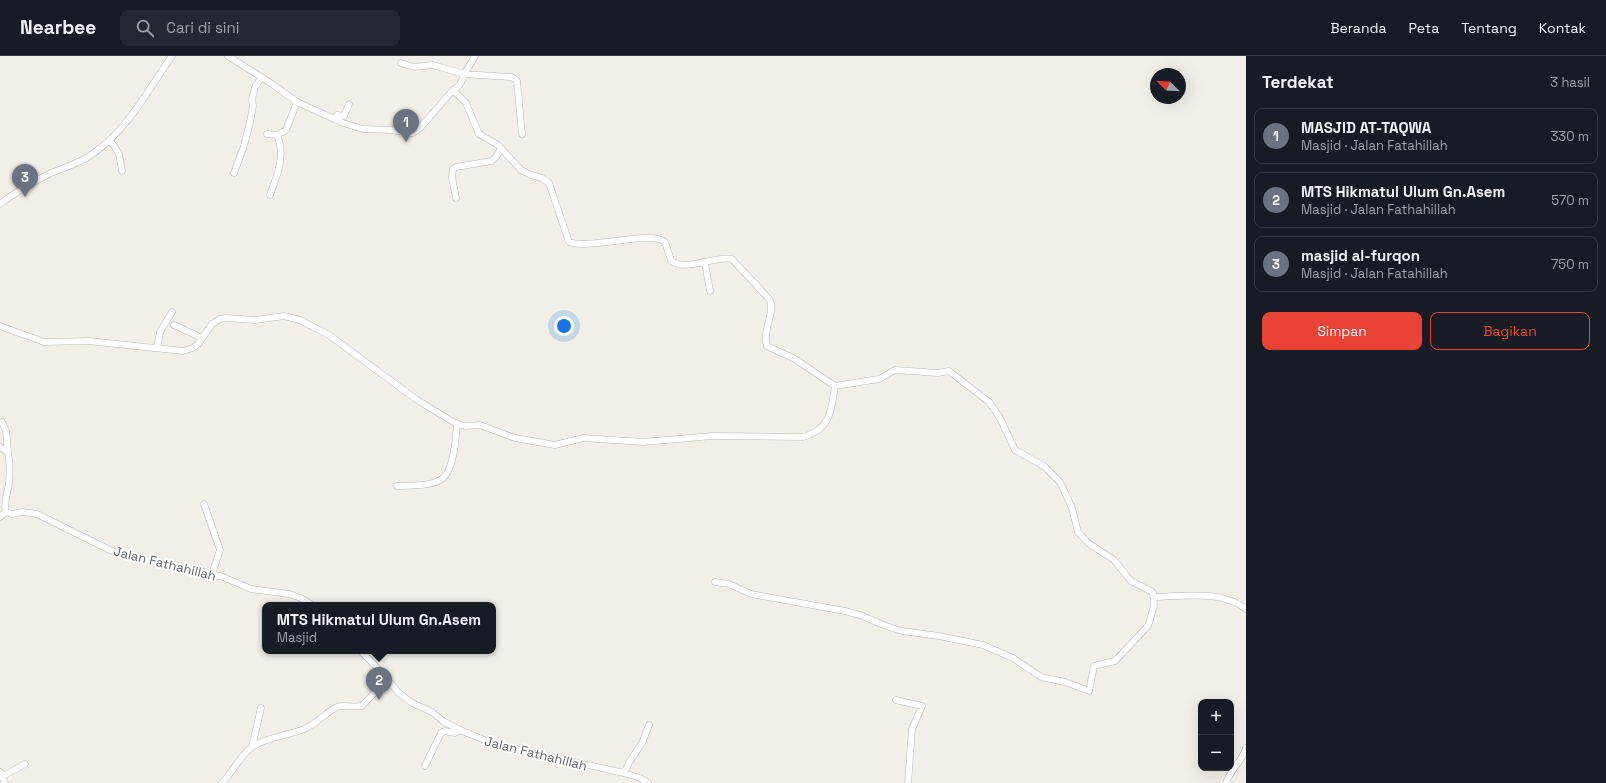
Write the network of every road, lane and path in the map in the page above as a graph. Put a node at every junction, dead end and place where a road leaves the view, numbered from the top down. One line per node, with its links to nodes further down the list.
1 (172, 56): 14 (street)
2 (228, 56): 6 (street)
3 (475, 56): 5 (street)
4 (401, 63): 5 (street)
5 (464, 74): 7 (street); 12 (street)
6 (262, 77): 8 (street); 17 (street)
7 (453, 90): 10 (street); 15 (street)
8 (298, 102): 10 (street); 13 (street)
9 (349, 104): 10 (street)
10 (334, 120)
11 (268, 134): 13 (street)
12 (522, 134)
13 (277, 135): 18 (street)
14 (110, 140): 16 (street); 20 (street)
15 (501, 148): 19 (street); 21 (street)
16 (122, 171)
17 (234, 173)
18 (270, 194)
19 (456, 198)
20 (0, 204)
21 (705, 263): 22 (street); 28 (street)
22 (710, 292)
23 (172, 312): 27 (street)
24 (174, 325): 26 (street)
25 (0, 326): 27 (street)
26 (202, 338): 27 (street); 30 (street)
27 (157, 348)
28 (835, 386): 30 (street); 39 (street)
29 (2, 422): 32 (street)
30 (457, 424): 33 (street)
31 (0, 446): 32 (street)
32 (8, 452): 35 (street)
33 (397, 486)
34 (204, 504): 37 (street)
35 (6, 512): 36 (street); 37 (street, Jalan Fathahillah)
36 (0, 517)
37 (212, 574): 40 (street, Jalan Fathahillah)
38 (715, 582): 39 (street)
39 (1154, 597): 41 (street)
40 (306, 602)
41 (1246, 609)
42 (364, 654): 43 (street, Jalan Fathahillah)
43 (387, 679): 47 (street, Jalan Fathahillah); 48 (street)
44 (896, 700): 56 (street)
45 (261, 708): 48 (street)
46 (649, 725): 52 (street)
47 (460, 730): 51 (street); 52 (street, Jalan Fathahillah)
48 (252, 747): 55 (street)
49 (1246, 748): 57 (street)
50 (25, 764): 53 (street)
51 (425, 766)
52 (624, 773): 54 (street, Jalan Fathahillah)
53 (2, 777)
54 (646, 782)
55 (222, 783)
56 (908, 783)
57 (1226, 783)

